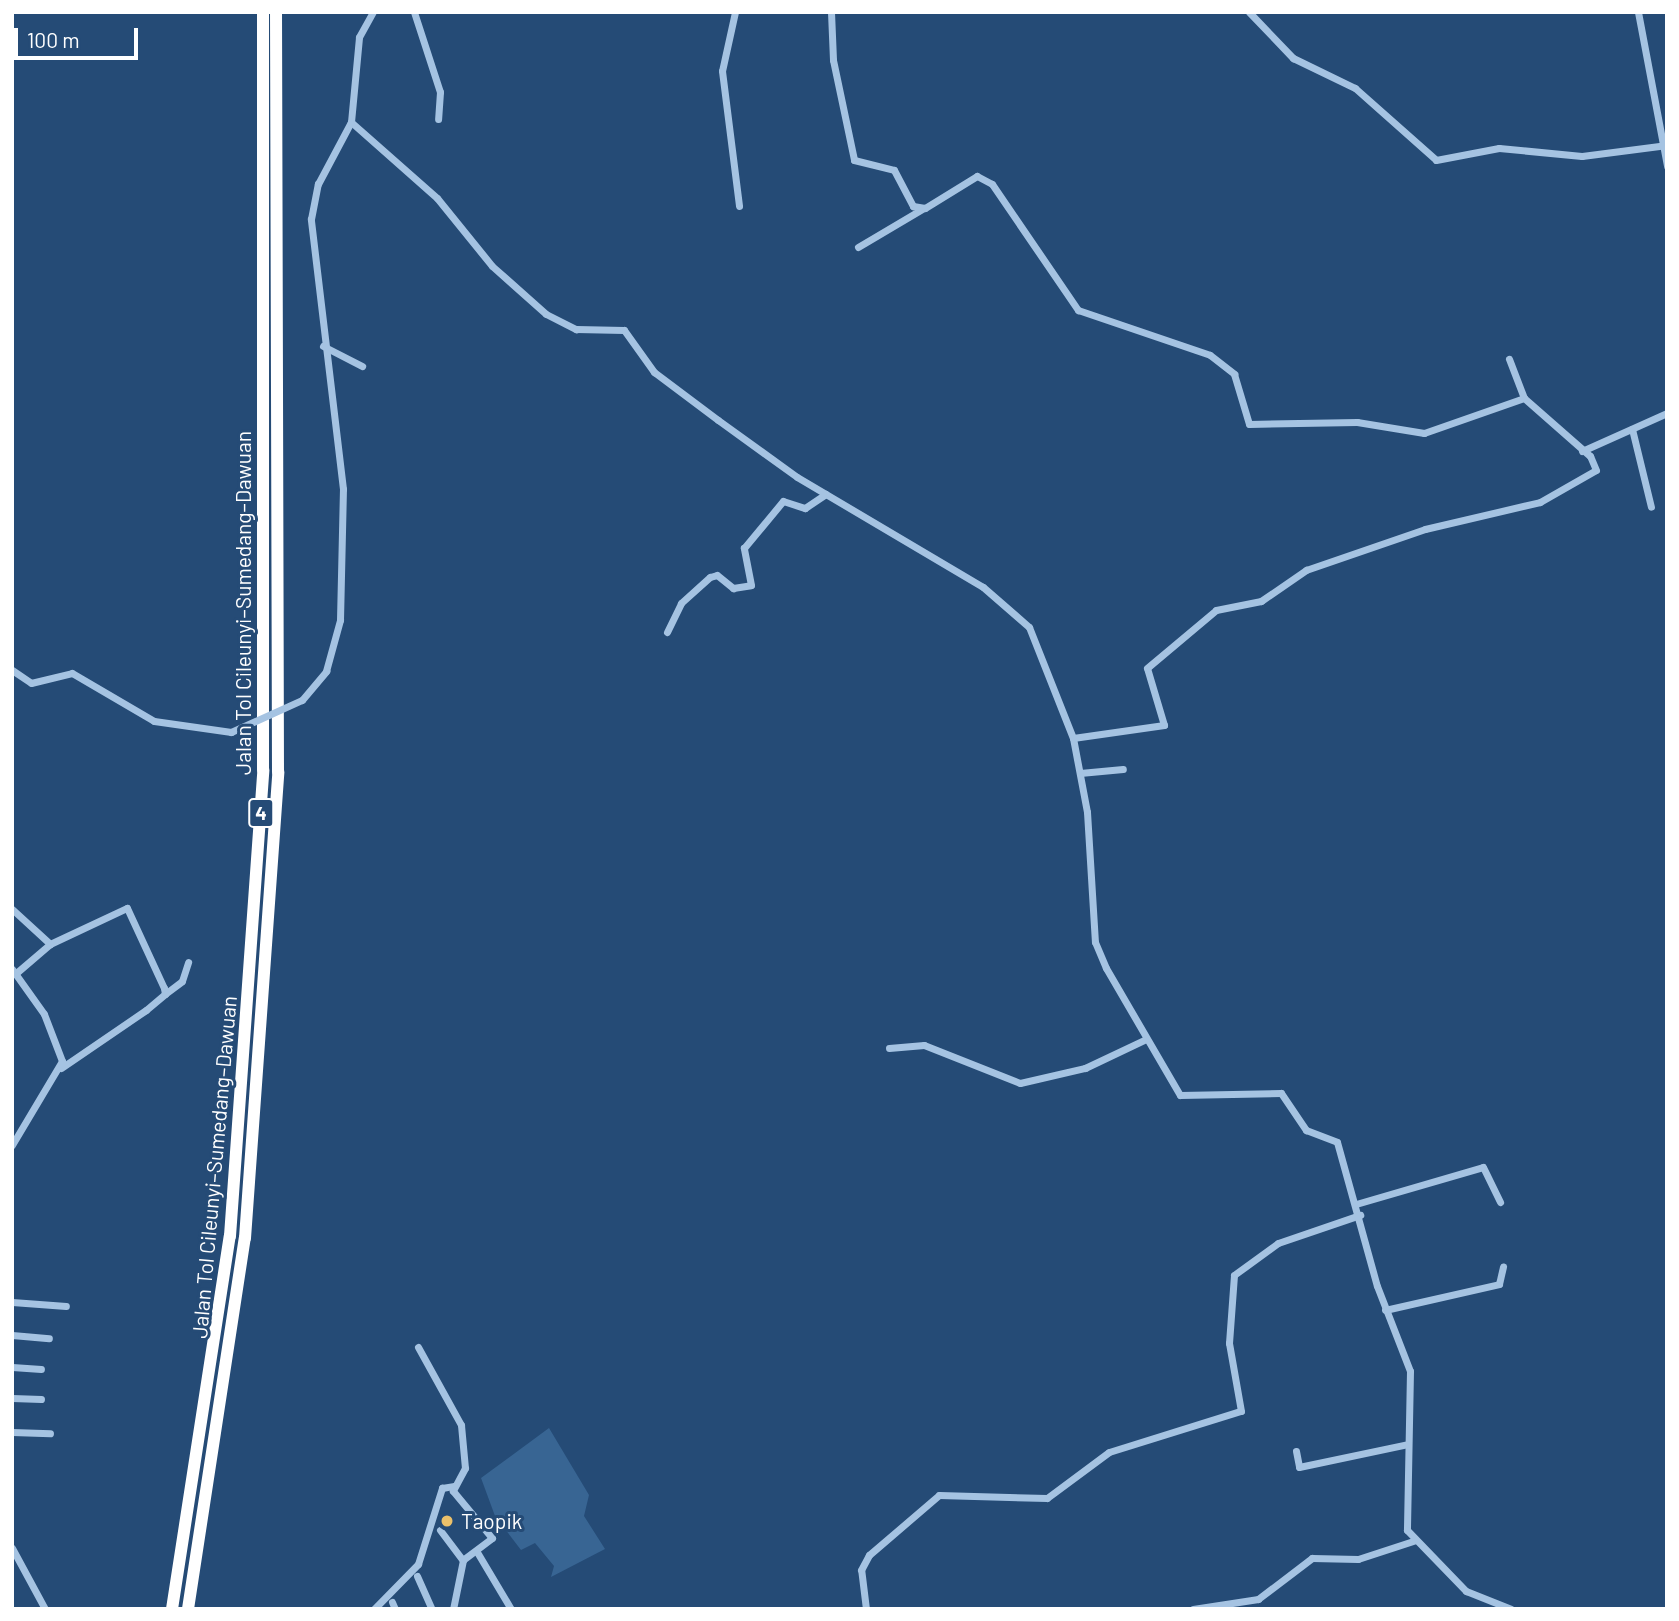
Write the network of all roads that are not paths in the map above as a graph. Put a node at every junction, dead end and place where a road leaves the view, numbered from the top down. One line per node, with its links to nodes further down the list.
1 (263, 12): 65 (highway, Jalan Tol Cileunyi–Sumedang–Dawuan / 4)
2 (276, 12): 66 (highway, Jalan Tol Cileunyi–Sumedang–Dawuan / 4)
3 (373, 12): 10 (street)
4 (414, 12): 9 (street)
5 (735, 12): 13 (street)
6 (831, 12): 14 (street)
7 (1249, 12): 11 (street)
8 (1638, 12): 11 (street)
9 (438, 119)
10 (351, 122): 16 (street); 23 (street)
11 (1659, 146): 12 (street)
12 (1667, 166)
13 (738, 206)
14 (925, 208): 15 (street); 19 (street)
15 (858, 247)
16 (323, 346): 18 (street); 26 (street, bridge)
17 (1509, 359): 19 (street)
18 (362, 366)
19 (1524, 398): 22 (street)
20 (1667, 413): 21 (street)
21 (1632, 429): 22 (street); 24 (street)
22 (1582, 451): 27 (street)
23 (826, 494): 25 (street); 27 (street)
24 (1651, 507)
25 (667, 632)
26 (12, 670)
27 (1073, 738): 29 (street)
28 (1123, 769): 29 (street)
29 (1080, 774): 35 (street)
30 (12, 909): 31 (street)
31 (50, 944): 33 (street); 34 (street)
32 (188, 962): 34 (street)
33 (14, 971): 37 (street)
34 (165, 994): 37 (street)
35 (1146, 1039): 36 (street); 40 (street)
36 (889, 1048)
37 (61, 1068): 38 (street)
38 (12, 1145)
39 (1500, 1202): 40 (street)
40 (1356, 1203): 41 (street)
41 (1360, 1215): 45 (street); 71 (street)
42 (1503, 1266): 45 (street)
43 (12, 1302): 44 (street)
44 (66, 1306)
45 (1385, 1310): 55 (street)
46 (12, 1335): 47 (street)
47 (49, 1338)
48 (418, 1348): 57 (street)
49 (12, 1367): 50 (street)
50 (41, 1369)
51 (12, 1398): 52 (street)
52 (41, 1399)
53 (12, 1432): 54 (street)
54 (50, 1433)
55 (1408, 1444): 56 (street); 59 (street)
56 (1296, 1451)
57 (453, 1486): 61 (street); 67 (street)
58 (440, 1530): 62 (street)
59 (1413, 1542): 72 (street); 73 (street)
60 (12, 1548): 64 (street)
61 (477, 1552): 62 (street); 70 (street)
62 (463, 1560): 69 (street)
63 (417, 1576): 68 (street)
64 (45, 1609)
65 (172, 1609)
66 (188, 1609)
67 (374, 1609)
68 (432, 1609)
69 (453, 1609)
70 (511, 1609)
71 (866, 1609)
72 (1193, 1609)
73 (1511, 1609)

